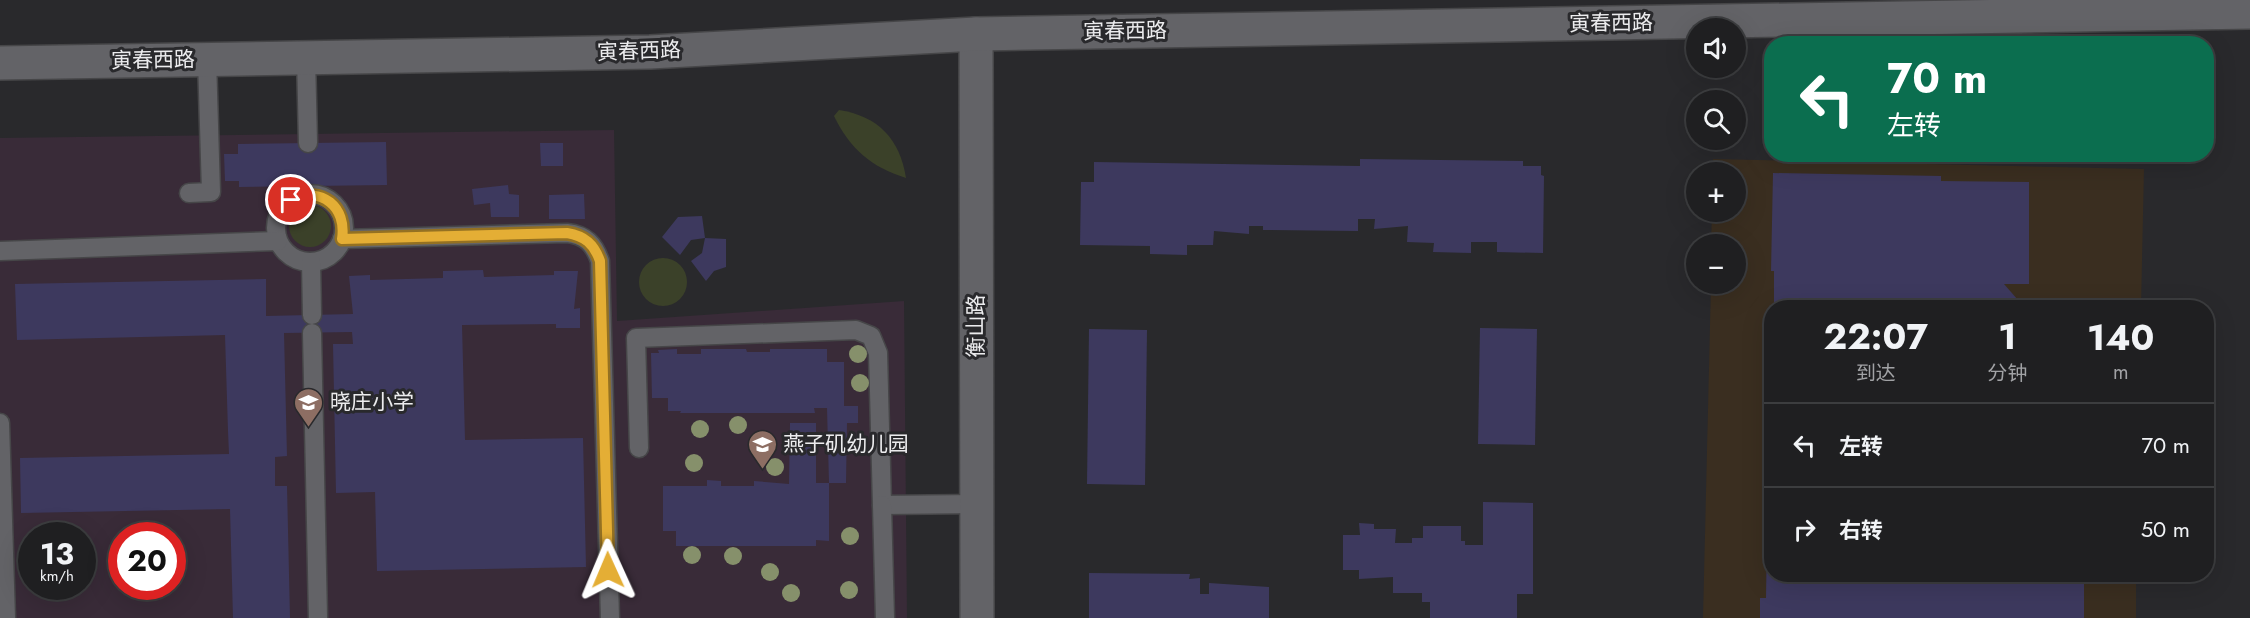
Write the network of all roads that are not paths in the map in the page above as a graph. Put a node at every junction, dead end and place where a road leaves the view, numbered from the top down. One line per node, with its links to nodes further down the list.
1 (2250, 12): 2 (street, 寅春西路)
2 (976, 34): 3 (street, 寅春西路); 14 (street, 衡山路)
3 (306, 57): 4 (street, 寅春西路); 6 (lane)
4 (207, 59): 5 (street, 寅春西路); 7 (lane)
5 (0, 63)
6 (308, 143)
7 (189, 192)
8 (342, 239): 9 (lane); 11 (lane); 18 (lane)
9 (278, 241): 10 (lane); 11 (lane)
10 (0, 251)
11 (311, 262): 17 (lane)
12 (0, 423): 16 (lane)
13 (639, 448): 15 (lane)
14 (977, 504): 15 (lane); 20 (street, 衡山路)
15 (882, 505): 19 (lane)
16 (6, 618)
17 (318, 618)
18 (610, 618)
19 (885, 618)
20 (977, 618)

